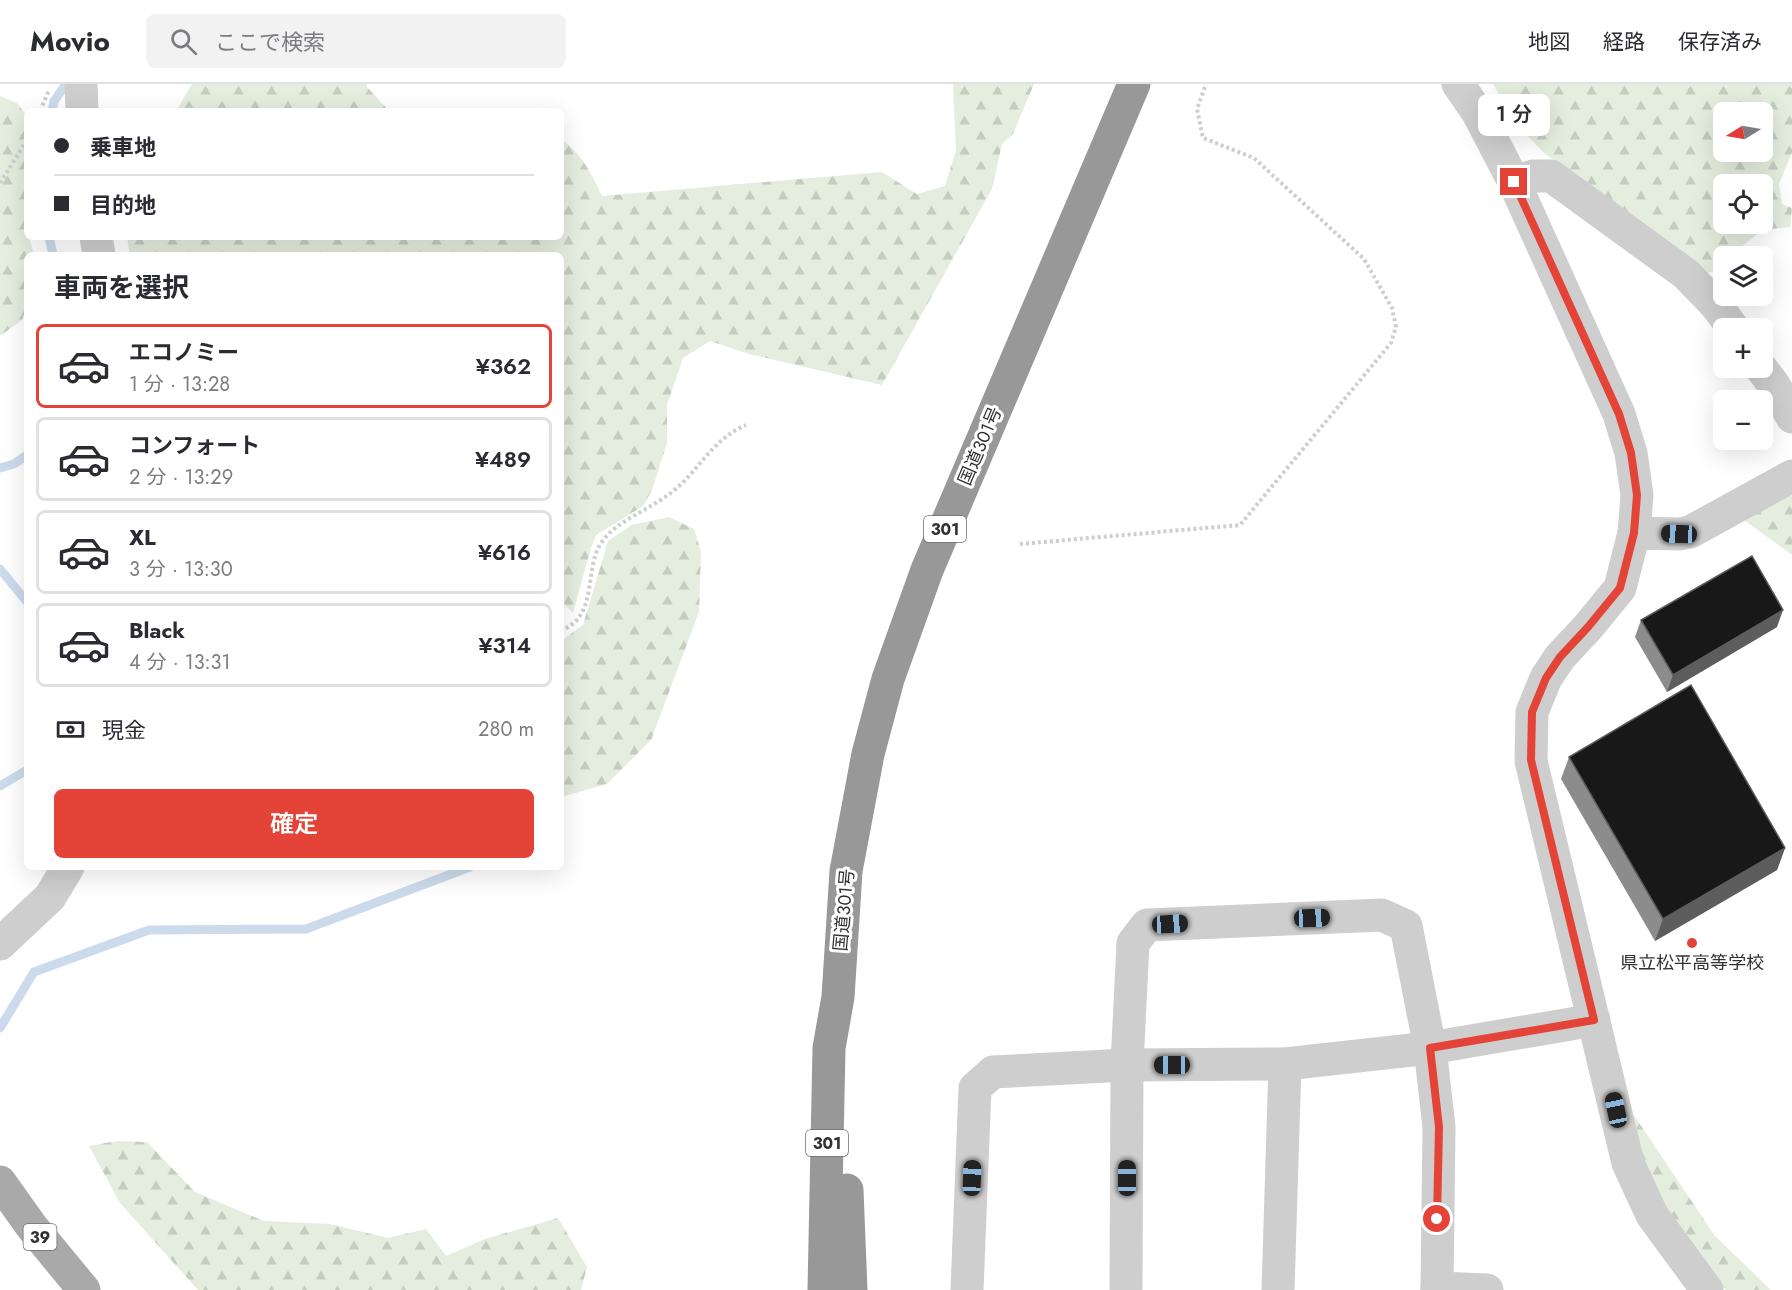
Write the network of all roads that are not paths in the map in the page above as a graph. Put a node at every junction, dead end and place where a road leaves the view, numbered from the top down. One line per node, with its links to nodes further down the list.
1 (81, 84): 4 (street)
2 (1134, 84): 13 (highway, 国道301号 / 301)
3 (1458, 84): 5 (street)
4 (82, 108)
5 (1514, 182): 6 (street); 10 (street)
6 (1726, 318)
7 (1769, 378): 8 (street)
8 (1792, 417)
9 (1792, 476): 10 (street)
10 (1634, 533): 14 (street)
11 (66, 870): 12 (street)
12 (0, 944)
13 (838, 997): 21 (highway, 国道301号 / 301); 22 (highway, 国道301号 / 301)
14 (1594, 1020): 15 (street); 27 (street)
15 (1430, 1048): 16 (street); 17 (street); 19 (street)
16 (1127, 1065): 17 (street); 23 (street); 24 (street)
17 (1285, 1065): 25 (street)
18 (0, 1182): 20 (main road, 39)
19 (1437, 1289): 26 (street)
20 (84, 1290)
21 (824, 1290)
22 (851, 1290)
23 (967, 1290)
24 (1126, 1290)
25 (1278, 1290)
26 (1487, 1290)
27 (1707, 1290)

